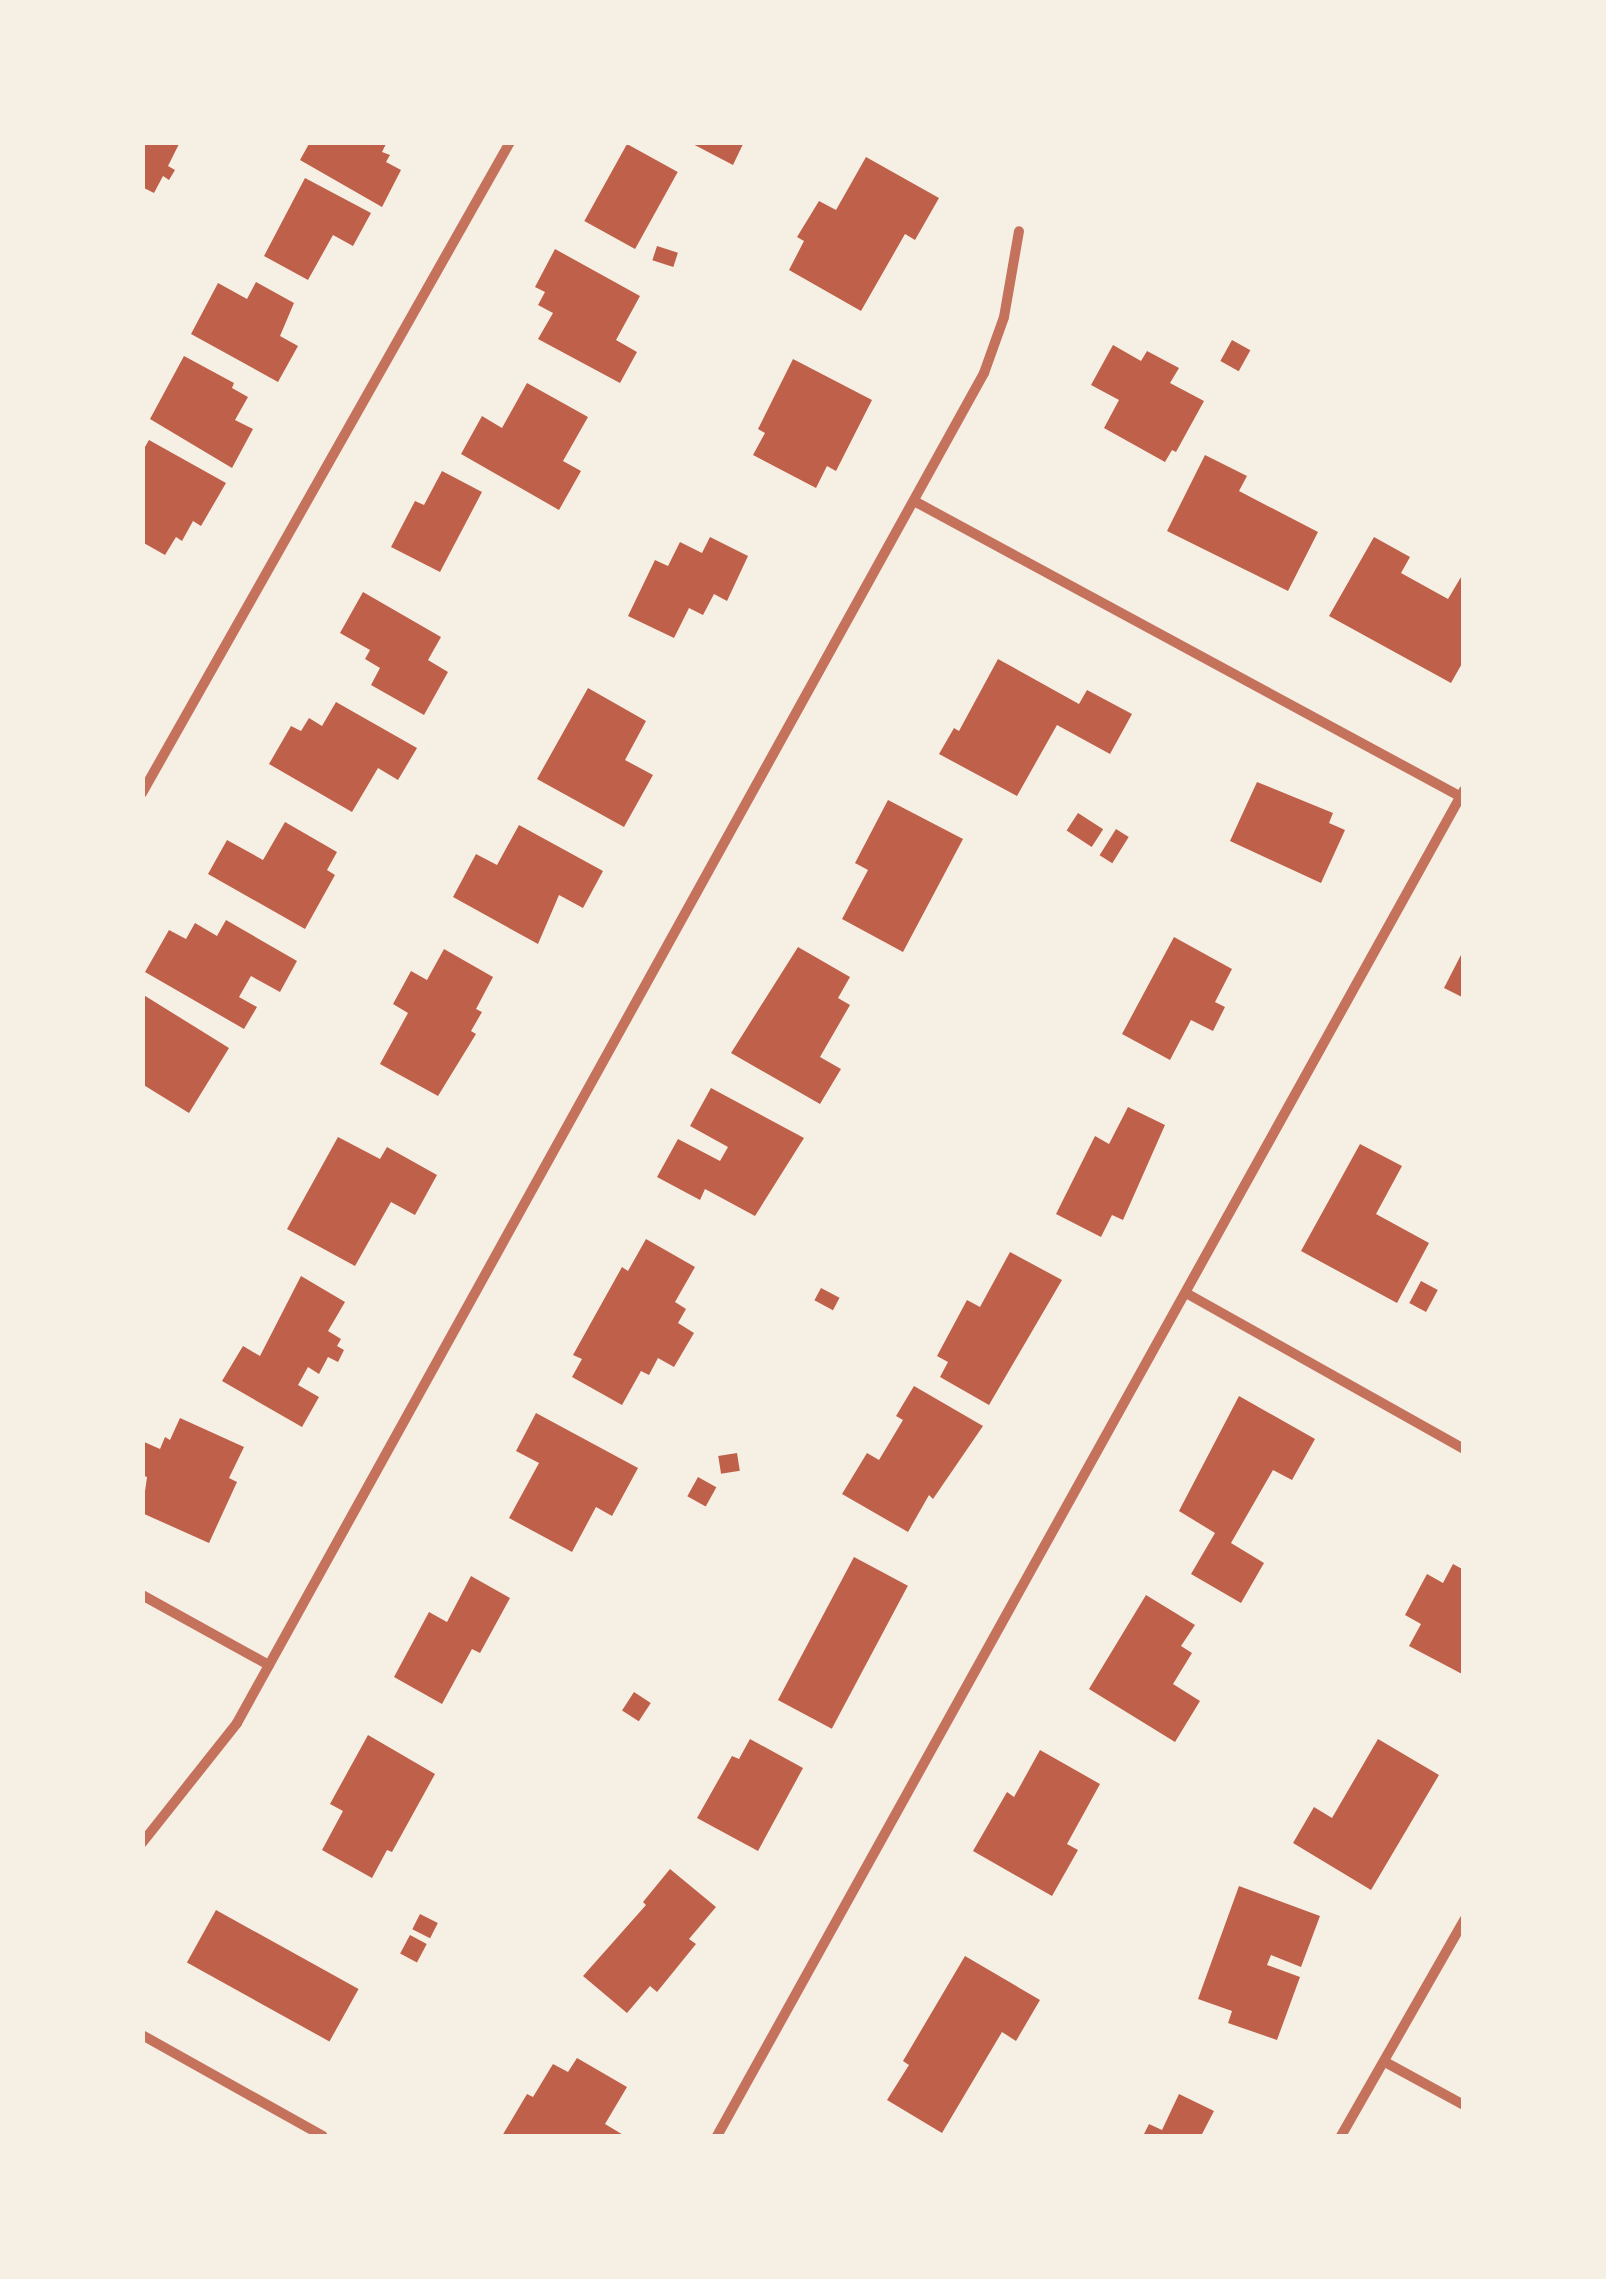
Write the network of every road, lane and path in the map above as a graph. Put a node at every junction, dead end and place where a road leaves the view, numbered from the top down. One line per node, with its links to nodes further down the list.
1 (510, 142): 4 (street)
2 (1020, 230): 3 (street)
3 (914, 502): 5 (street); 9 (street)
4 (142, 793)
5 (1462, 795): 6 (street)
6 (1186, 1294): 7 (street); 16 (street)
7 (1464, 1450)
8 (142, 1595): 9 (street)
9 (269, 1665): 10 (street)
10 (142, 1843)
11 (1464, 1920): 13 (street)
12 (142, 2035): 15 (street)
13 (1386, 2062): 14 (street); 17 (street)
14 (1464, 2106)
15 (324, 2136)
16 (717, 2136)
17 (1342, 2136)

